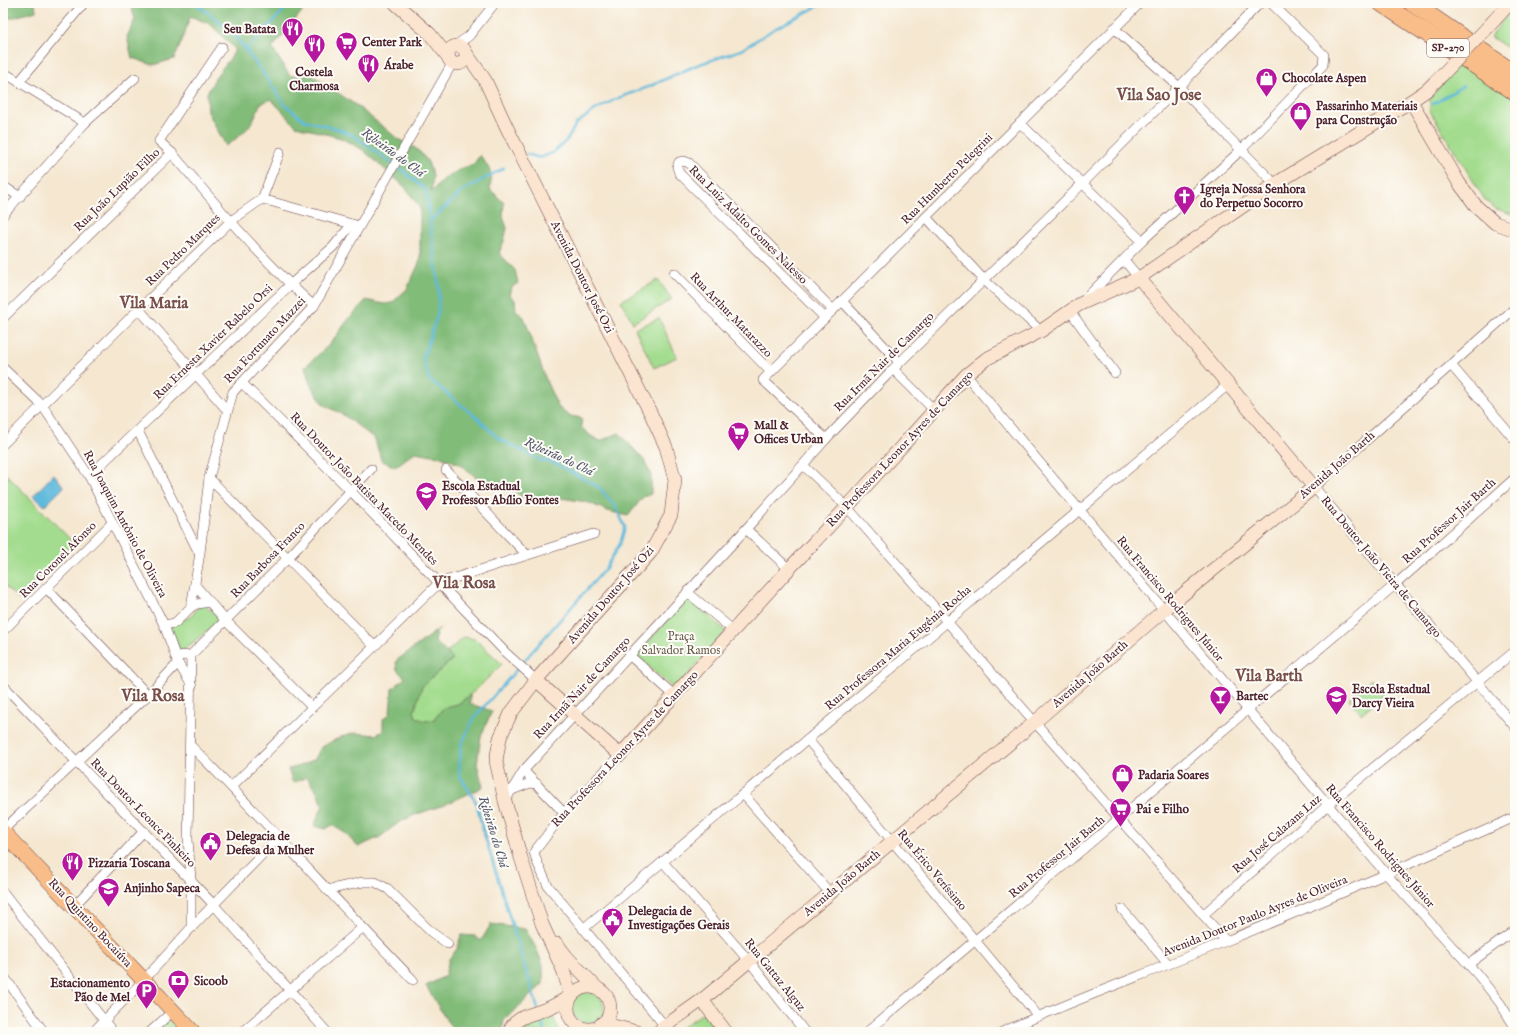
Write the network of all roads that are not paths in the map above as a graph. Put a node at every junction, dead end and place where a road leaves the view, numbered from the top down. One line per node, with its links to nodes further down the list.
1 (84, 3): 16 (street)
2 (395, 3): 12 (main road, Avenida Doutor José Ozi)
3 (495, 3): 12 (street, Rua Fortunato Mazzei)
4 (1140, 3): 10 (street, Rua Humberto Pelegrini)
5 (1260, 3): 17 (street, Rua Irmã Nair de Camargo)
6 (1271, 3): 25 (street)
7 (1381, 3): 19 (highway, SP-270)
8 (1412, 3): 14 (highway, SP-270)
9 (1510, 3): 18 (main road, Rua Professora Leonor Ayres de Camargo, bridge)
10 (1114, 28): 17 (street); 24 (street, Rua Humberto Pelegrini)
11 (222, 46): 27 (street, Rua João Lupião Filho)
12 (458, 54): 38 (street, Rua Fortunato Mazzei); 108 (main road, Avenida Doutor José Ozi)
13 (3, 72): 16 (street)
14 (1515, 74)
15 (135, 78): 23 (street)
16 (19, 82): 23 (street)
17 (1179, 87): 25 (street); 28 (street, Rua Irmã Nair de Camargo)
18 (1427, 90): 20 (main road, Rua Professora Leonor Ayres de Camargo); 22 (main road)
19 (1515, 92)
20 (1411, 101): 21 (main road, Rua Professora Leonor Ayres de Camargo); 22 (main road)
21 (1396, 111): 22 (main road); 29 (main road, Rua Professora Leonor Ayres de Camargo)
22 (1420, 117): 39 (main road)
23 (85, 123): 31 (street)
24 (1020, 123): 28 (street); 36 (street, Rua Humberto Pelegrini)
25 (1240, 151): 29 (street); 40 (street)
26 (280, 152): 32 (street)
27 (172, 153): 37 (street); 54 (street, Rua João Lupião Filho)
28 (1082, 184): 40 (street); 46 (street, Rua Irmã Nair de Camargo)
29 (1274, 184): 45 (main road, Rua Professora Leonor Ayres de Camargo)
30 (3, 186): 31 (street)
31 (20, 197): 34 (street)
32 (262, 199): 37 (street, Rua Pedro Marques); 38 (street)
33 (733, 208): 35 (street); 35 (street, Rua Luiz Adalto Gomes Nalesso); 41 (street, Rua Luiz Adalto Gomes Nalesso)
34 (3, 216)
35 (725, 217): 43 (street, Rua Luiz Adalto Gomes Nalesso)
36 (926, 217): 46 (street); 48 (street, Rua Humberto Pelegrini)
37 (231, 221): 47 (street); 52 (street, Rua Pedro Marques)
38 (356, 225): 47 (street, Rua Ernesta Xavier Rabelo Orsi); 49 (street, Rua Fortunato Mazzei)
39 (1515, 230)
40 (1142, 241): 42 (street)
41 (782, 257): 43 (street); 53 (street, Rua Luiz Adalto Gomes Nalesso)
42 (1124, 260): 45 (street, Rua Doutor João Vieira de Camargo); 50 (street)
43 (773, 267): 55 (street, Rua Luiz Adalto Gomes Nalesso)
44 (674, 273): 60 (street, Rua Arthur Matarazzo)
45 (1139, 278): 50 (main road, Rua Professora Leonor Ayres de Camargo); 65 (main road, Rua Doutor João Vieira de Camargo)
46 (984, 280): 56 (street); 58 (street, Rua Irmã Nair de Camargo)
47 (290, 285): 49 (street); 62 (street, Rua Ernesta Xavier Rabelo Orsi)
48 (842, 301): 53 (street, Rua Humberto Pelegrini); 58 (street)
49 (314, 306): 64 (street, Rua Fortunato Mazzei)
50 (1075, 308): 56 (main road, Rua Professora Leonor Ayres de Camargo); 61 (street)
51 (1515, 308): 57 (street, Avenida João Barth)
52 (139, 309): 62 (street); 66 (street, Rua Pedro Marques)
53 (833, 310): 55 (street, Rua Humberto Pelegrini)
54 (3, 318)
55 (825, 318): 60 (street, Rua Humberto Pelegrini)
56 (1041, 331): 63 (main road, Rua Professora Leonor Ayres de Camargo)
57 (1451, 365): 71 (street); 79 (street, Avenida João Barth)
58 (896, 366): 68 (street); 70 (street, Rua Irmã Nair de Camargo)
59 (3, 368): 66 (street, Rua Joaquim Antônio de Oliveira)
60 (771, 372): 70 (street, Rua Arthur Matarazzo)
61 (1115, 373)
62 (197, 375): 67 (street); 69 (street, Rua Ernesta Xavier Rabelo Orsi)
63 (966, 375): 68 (main road, Rua Professora Leonor Ayres de Camargo); 82 (street, Rua Francisco Rodrigues Júnior)
64 (242, 383): 67 (street, Rua Fortunato Mazzei); 80 (street, Rua Doutor João Batista Macedo Mendes)
65 (1228, 384): 79 (main road, Rua Doutor João Vieira de Camargo); 82 (street, Rua Professora Maria Eugênia Rocha)
66 (42, 405): 72 (street, Rua Pedro Marques); 76 (street, Rua Joaquim Antônio de Oliveira)
67 (227, 410): 77 (street, Rua Fortunato Mazzei)
68 (934, 410): 81 (main road, Rua Professora Leonor Ayres de Camargo)
69 (138, 431): 76 (street, Rua Ernesta Xavier Rabelo Orsi); 86 (street)
70 (826, 439): 73 (street, Rua Irmã Nair de Camargo)
71 (1515, 440)
72 (3, 444)
73 (804, 466): 81 (street); 84 (street, Rua Irmã Nair de Camargo)
74 (371, 469): 80 (street, Rua Barbosa Franco)
75 (446, 470): 87 (street)
76 (89, 476): 83 (street, Rua Joaquim Antônio de Oliveira)
77 (209, 478): 86 (street, Rua Fortunato Mazzei); 88 (street)
78 (1515, 478): 91 (street, Rua Professor Jair Barth)
79 (1314, 487): 91 (street, Rua Doutor João Vieira de Camargo); 97 (main road, Avenida João Barth)
80 (350, 490): 88 (street, Rua Barbosa Franco); 90 (street, Rua Doutor João Batista Macedo Mendes)
81 (847, 507): 89 (main road, Rua Professora Leonor Ayres de Camargo); 99 (street)
82 (1080, 510): 97 (street, Rua Francisco Rodrigues Júnior); 99 (street, Rua Professora Maria Eugênia Rocha)
83 (112, 523): 93 (street, Rua Coronel Afonso); 100 (street, Rua Joaquim Antônio de Oliveira)
84 (746, 529): 89 (street); 94 (street, Rua Irmã Nair de Camargo)
85 (594, 534): 87 (street)
86 (200, 553): 92 (street, Rua Fortunato Mazzei)
87 (527, 555): 90 (street)
88 (287, 559): 98 (street, Rua Barbosa Franco); 103 (street)
89 (789, 569): 102 (main road, Rua Professora Leonor Ayres de Camargo)
90 (439, 583): 103 (street); 108 (street, Rua Doutor João Batista Macedo Mendes)
91 (1396, 584): 109 (street, Rua Doutor João Vieira de Camargo); 115 (street, Rua Professor Jair Barth)
92 (195, 585): 95 (street); 96 (street, Rua Fortunato Mazzei)
93 (46, 588): 101 (street, Rua Coronel Afonso); 112 (street)
94 (687, 592): 102 (street); 106 (street, Rua Irmã Nair de Camargo)
95 (210, 602): 96 (street); 98 (street)
96 (191, 608): 100 (street)
97 (1164, 610): 115 (street, Rua Francisco Rodrigues Júnior); 117 (main road, Avenida João Barth)
98 (226, 620): 105 (street, Rua Barbosa Franco); 114 (street)
99 (947, 622): 117 (street); 119 (street, Rua Professora Maria Eugênia Rocha)
100 (164, 625): 107 (street, Rua Joaquim Antônio de Oliveira)
101 (3, 630)
102 (733, 630): 113 (main road, Rua Professora Leonor Ayres de Camargo)
103 (374, 646): 114 (street)
104 (1515, 651): 109 (street, Rua José Calazans Luz)
105 (191, 655): 107 (street); 111 (street)
106 (629, 655): 113 (street); 116 (street, Rua Irmã Nair de Camargo)
107 (177, 659): 111 (street, Rua Joaquim Antônio de Oliveira); 112 (street)
108 (536, 680): 116 (main road); 127 (main road, Avenida Doutor José Ozi)
109 (1478, 682): 118 (street, Rua Doutor João Vieira de Camargo); 128 (street, Rua José Calazans Luz)
110 (3, 684): 122 (street, Rua Doutor Leonce Pinheiro)
111 (192, 686): 120 (street)
112 (148, 695): 122 (street)
113 (674, 696): 121 (main road, Rua Professora Leonor Ayres de Camargo)
114 (312, 707): 125 (street)
115 (1247, 709): 128 (street, Rua Francisco Rodrigues Júnior); 131 (street, Rua Professor Jair Barth)
116 (574, 715): 121 (main road); 123 (street, Rua Irmã Nair de Camargo)
117 (1035, 722): 131 (street); 135 (main road, Avenida João Barth)
118 (1515, 727)
119 (808, 740): 126 (street, Rua Professora Maria Eugênia Rocha); 135 (street, Rua Érico Veríssimo)
120 (190, 744): 125 (street); 138 (street)
121 (620, 755): 129 (street, Rua Professora Leonor Ayres de Camargo)
122 (76, 761): 132 (street); 133 (street, Rua Doutor Leonce Pinheiro)
123 (524, 771): 124 (street); 127 (street, Rua Irmã Nair de Camargo)
124 (537, 784): 127 (street); 129 (street)
125 (232, 786): 134 (street)
126 (743, 794): 136 (street, Rua Professora Maria Eugênia Rocha); 141 (street)
127 (509, 796): 146 (main road, Avenida Doutor José Ozi)
128 (1328, 805): 137 (street, Rua Francisco Rodrigues Júnior); 145 (street, Rua José Calazans Luz)
129 (564, 813): 149 (street, Rua Professora Leonor Ayres de Camargo)
130 (1515, 817): 137 (street, Avenida Doutor Paulo Ayres de Oliveira)
131 (1120, 819): 145 (street); 151 (street, Rua Professor Jair Barth)
132 (3, 831): 143 (main road, Rua Quintino Bocaiúva)
133 (144, 831): 138 (street, Rua Doutor Leonce Pinheiro); 143 (street)
134 (278, 837): 139 (street); 142 (street)
135 (893, 841): 141 (main road, Avenida João Barth); 151 (street, Rua Érico Veríssimo)
136 (663, 862): 149 (street, Rua Professora Maria Eugênia Rocha); 154 (street, Rua Gattaz Alguz)
137 (1387, 875): 152 (street, Avenida Doutor Paulo Ayres de Oliveira); 156 (street, Rua Francisco Rodrigues Júnior)
138 (190, 880): 142 (street, Rua Doutor Leonce Pinheiro); 147 (street)
139 (327, 890): 148 (street); 153 (street)
140 (3, 892): 168 (street)
141 (830, 893): 154 (main road, Avenida João Barth)
142 (214, 905): 147 (street); 161 (street, Rua Doutor Leonce Pinheiro)
143 (74, 906): 158 (main road, Rua Quintino Bocaiúva)
144 (1122, 909): 155 (street)
145 (1203, 915): 152 (street)
146 (542, 924): 160 (main road, Avenida Doutor José Ozi); 162 (main road, Avenida Doutor José Ozi)
147 (191, 928): 158 (street)
148 (362, 928): 159 (street); 161 (street)
149 (583, 929): 172 (street)
150 (1515, 930): 156 (street)
151 (976, 941): 167 (street, Rua Érico Veríssimo); 184 (street, Rua Professor Jair Barth)
152 (1226, 941): 155 (street, Avenida Doutor Paulo Ayres de Oliveira)
153 (448, 944)
154 (749, 961): 164 (main road, Avenida João Barth); 183 (street, Rua Gattaz Alguz)
155 (1168, 964): 167 (street, Avenida Doutor Paulo Ayres de Oliveira)
156 (1469, 964): 171 (street, Rua Francisco Rodrigues Júnior)
157 (3, 975): 174 (street)
158 (144, 980): 166 (main road, Rua Quintino Bocaiúva); 168 (street)
159 (413, 980)
160 (597, 988): 162 (main road); 163 (main road)
161 (291, 990): 179 (street); 180 (street, Rua Doutor Leonce Pinheiro)
162 (571, 996): 165 (main road); 169 (main road)
163 (608, 1000): 170 (main road); 173 (main road)
164 (702, 1000): 172 (main road, Avenida João Barth); 182 (main road)
165 (547, 1009): 169 (main road); 181 (main road)
166 (173, 1011): 177 (street); 178 (main road, Rua Quintino Bocaiúva)
167 (1038, 1016): 185 (street, Avenida Doutor Paulo Ayres de Oliveira)
168 (104, 1021): 175 (street); 176 (street)
169 (573, 1023): 170 (main road)
170 (598, 1027): 173 (main road)
171 (1515, 1027)
172 (661, 1029)
173 (632, 1030)
174 (44, 1032)
175 (92, 1032)
176 (113, 1032)
177 (150, 1032)
178 (193, 1032)
179 (242, 1032)
180 (327, 1032)
181 (509, 1032)
182 (726, 1032)
183 (805, 1032)
184 (867, 1032)
185 (1002, 1032)

